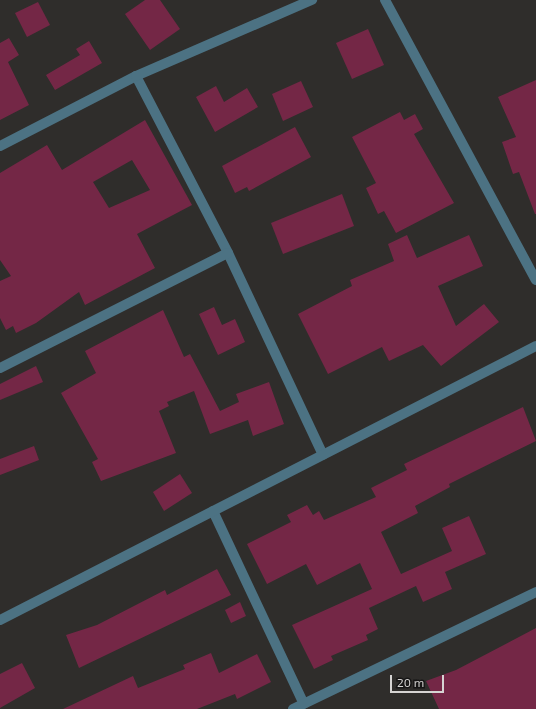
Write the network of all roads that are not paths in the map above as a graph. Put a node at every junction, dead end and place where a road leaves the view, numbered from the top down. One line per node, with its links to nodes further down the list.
1 (312, 0): 3 (street)
2 (385, 0): 6 (street)
3 (136, 76): 4 (street); 5 (street)
4 (0, 146)
5 (228, 253): 8 (street); 9 (street)
6 (536, 280)
7 (536, 346): 9 (street)
8 (0, 368)
9 (323, 455): 10 (street)
10 (213, 511): 12 (street); 13 (street)
11 (536, 592): 13 (street)
12 (0, 620)
13 (304, 704): 14 (street)
14 (293, 709)

